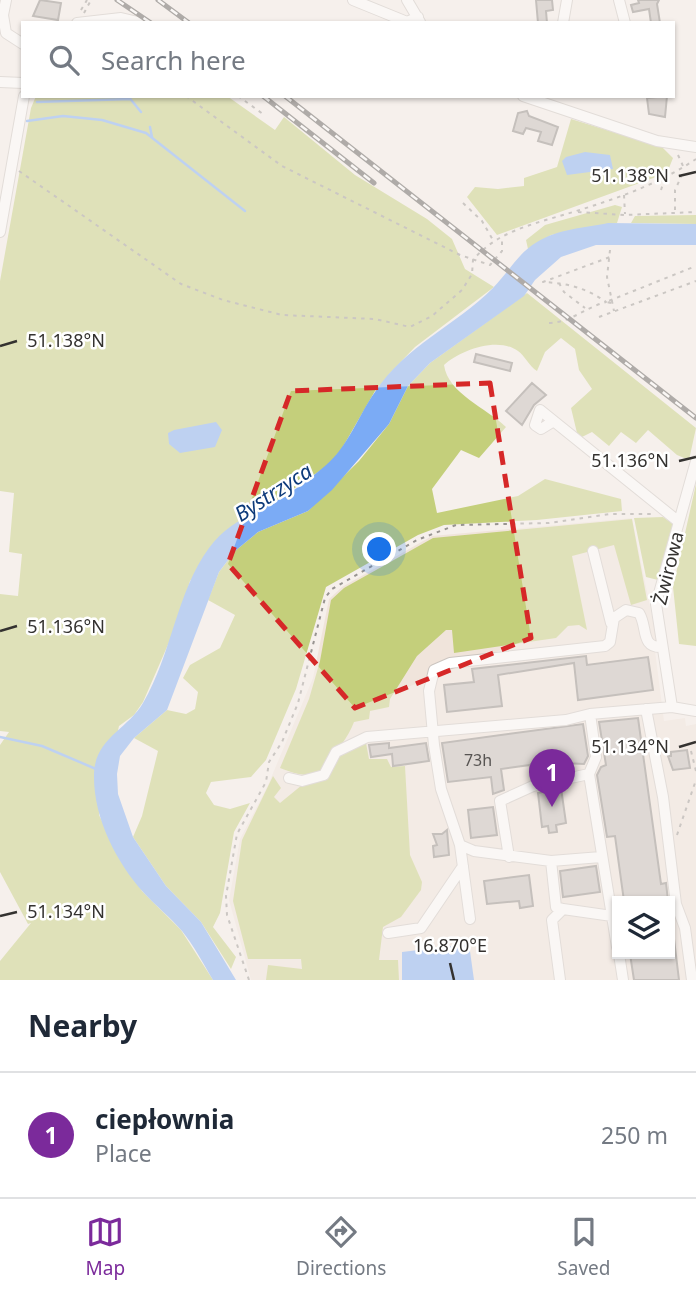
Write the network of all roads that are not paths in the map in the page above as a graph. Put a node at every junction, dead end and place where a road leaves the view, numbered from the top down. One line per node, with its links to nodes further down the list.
1 (6, 0): 12 (street)
2 (353, 0): 9 (street)
3 (407, 0): 6 (street)
4 (567, 0): 10 (street)
5 (619, 0): 11 (street)
6 (419, 20)
7 (95, 21): 8 (street)
8 (134, 21)
9 (405, 21)
10 (563, 21)
11 (624, 21)
12 (3, 34): 13 (street)
13 (21, 43)
14 (0, 82): 15 (street)
15 (21, 83)
16 (24, 98): 21 (street)
17 (529, 98): 19 (street)
18 (560, 98): 19 (street)
19 (558, 108): 20 (street)
20 (696, 147)
21 (0, 232)
22 (554, 421): 24 (street)
23 (696, 461): 24 (street, Żwirowa)
24 (679, 522): 27 (street, Żwirowa)
25 (593, 551): 26 (street)
26 (611, 623): 27 (street); 32 (street)
27 (662, 647): 28 (street, Żwirowa)
28 (677, 708): 29 (street); 30 (street)
29 (646, 709): 31 (street); 47 (street)
30 (696, 711)
31 (590, 714): 32 (street); 34 (street)
32 (433, 732): 35 (street); 37 (street)
33 (556, 760): 36 (street)
34 (589, 774): 36 (street); 39 (street)
35 (289, 778)
36 (559, 780): 38 (street)
37 (460, 845): 38 (street); 41 (street)
38 (509, 857): 40 (street)
39 (601, 857): 40 (street); 43 (street)
40 (551, 861): 42 (street)
41 (463, 866): 44 (street); 45 (street)
42 (562, 909): 43 (street); 48 (street)
43 (612, 916)
44 (470, 919)
45 (388, 933)
46 (620, 959): 49 (street)
47 (693, 965): 50 (street)
48 (561, 980)
49 (623, 980)
50 (692, 980)

